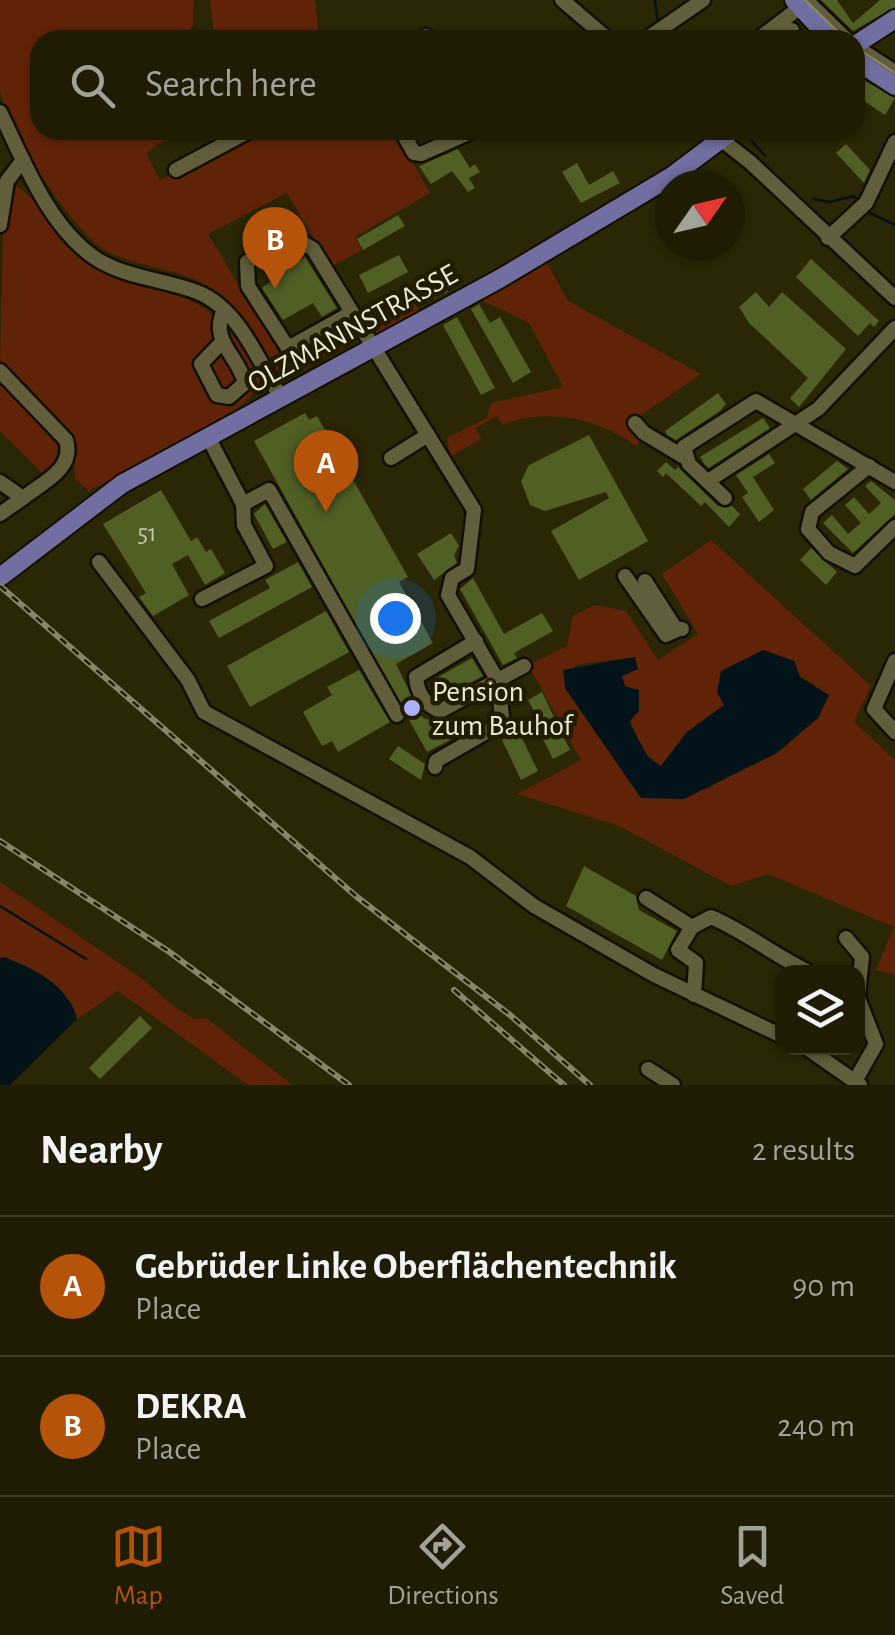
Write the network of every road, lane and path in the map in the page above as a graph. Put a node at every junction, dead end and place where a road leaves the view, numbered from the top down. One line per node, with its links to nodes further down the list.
1 (562, 0): 5 (street)
2 (703, 0): 6 (street)
3 (800, 3): 7 (street); 8 (main road); 9 (street)
4 (895, 19): 10 (main road)
5 (596, 30)
6 (656, 30)
7 (780, 30)
8 (823, 30)
9 (834, 30)
10 (865, 38)
11 (865, 52): 13 (street)
12 (865, 66): 14 (main road)
13 (895, 72)
14 (895, 86)
15 (0, 112): 22 (street)
16 (232, 140): 23 (street)
17 (406, 140): 18 (street)
18 (450, 140)
19 (715, 140): 32 (main road, OLZMANNSTRASSE)
20 (730, 140): 26 (street)
21 (895, 142): 24 (street)
22 (23, 160): 25 (street); 28 (street)
23 (176, 170)
24 (889, 171): 26 (street)
25 (0, 225)
26 (828, 238): 27 (street)
27 (895, 298)
28 (224, 310): 31 (street); 34 (street)
29 (351, 312): 29 (street); 32 (street)
30 (895, 328): 35 (street)
31 (221, 343)
32 (372, 347): 34 (main road, OLZMANNSTRASSE); 37 (street)
33 (0, 371): 45 (street)
34 (280, 398): 38 (main road, OLZMANNSTRASSE)
35 (798, 422): 39 (street); 41 (street); 42 (street)
36 (636, 423): 39 (street)
37 (428, 435): 40 (street); 55 (street)
38 (208, 437): 47 (street); 51 (main road, OLZMANNSTRASSE)
39 (684, 457): 42 (street)
40 (391, 458)
41 (869, 466): 44 (street); 49 (street)
42 (708, 480): 46 (street)
43 (0, 482): 45 (street)
44 (895, 482)
45 (23, 498): 48 (street)
46 (725, 498)
47 (243, 504): 53 (street); 59 (street)
48 (0, 514)
49 (895, 526)
50 (99, 562): 69 (street)
51 (0, 577)
52 (639, 580): 54 (street)
53 (202, 599)
54 (681, 628)
55 (476, 641): 58 (street); 58 (street)
56 (895, 660): 61 (street)
57 (524, 666): 58 (street)
58 (498, 681): 60 (street)
59 (397, 715)
60 (502, 717): 62 (street); 63 (street)
61 (895, 732)
62 (512, 733)
63 (435, 767)
64 (646, 898): 65 (street)
65 (692, 927): 67 (street); 69 (street)
66 (846, 938): 68 (street)
67 (797, 965)
68 (861, 965)
69 (694, 994): 71 (street)
70 (865, 1015): 74 (street)
71 (775, 1033)
72 (817, 1055): 74 (street)
73 (648, 1068): 75 (street)
74 (858, 1083)
75 (673, 1085)

